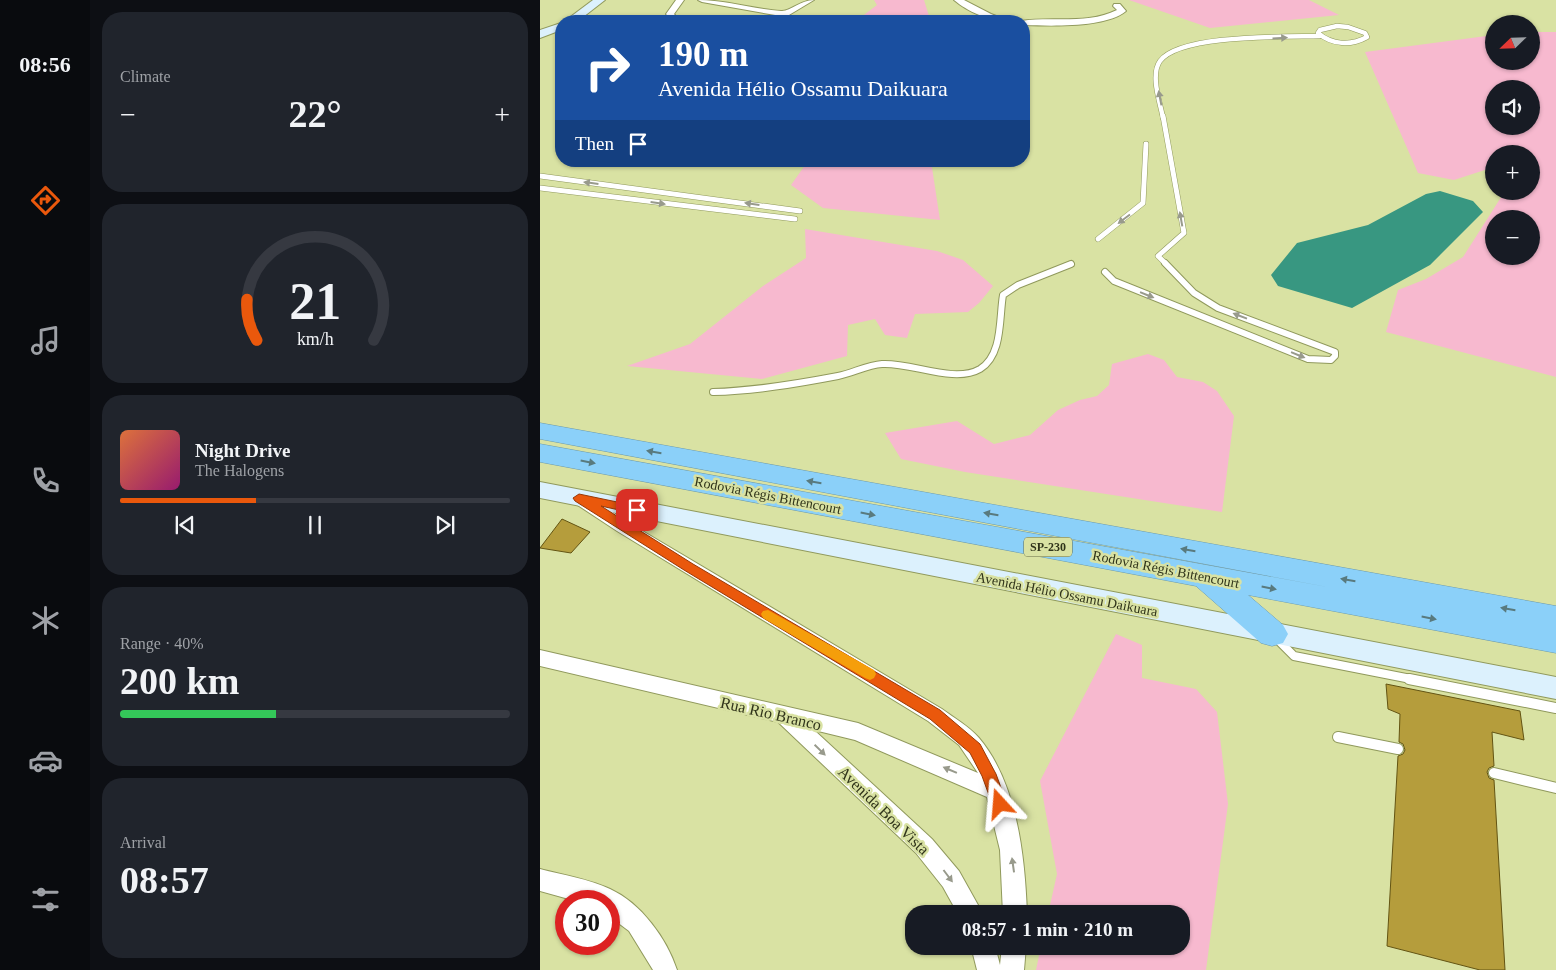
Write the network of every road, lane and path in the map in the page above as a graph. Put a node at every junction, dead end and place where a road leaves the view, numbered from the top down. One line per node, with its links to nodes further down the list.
1 (600, 0): 7 (street)
2 (680, 0): 8 (street)
3 (702, 0): 9 (street)
4 (810, 0): 10 (street)
5 (958, 0): 11 (street)
6 (1117, 6): 12 (street)
7 (579, 15)
8 (671, 15)
9 (775, 15)
10 (788, 15)
11 (986, 15)
12 (1030, 23)
13 (555, 28): 14 (street)
14 (540, 34)
15 (1320, 36): 15 (lane); 23 (lane, one-way to 15)
16 (1146, 144): 21 (lane, one-way to 21)
17 (540, 176): 19 (lane, one-way to 17)
18 (540, 188): 20 (lane, one-way to 20)
19 (800, 211)
20 (795, 219)
21 (1098, 239)
22 (1072, 264): 24 (lane)
23 (1105, 272)
24 (713, 392)
25 (540, 431): 30 (highway, Rodovia Régis Bittencourt / SP-230, one-way to 25)
26 (540, 453): 29 (highway, Rodovia Régis Bittencourt / SP-230, one-way to 29)
27 (540, 490): 28 (street, Avenida Hélio Ossamu Daikuara)
28 (579, 498): 31 (street, Avenida Hélio Ossamu Daikuara); 41 (street)
29 (1204, 576): 31 (highway); 32 (highway, Rodovia Régis Bittencourt / SP-230, one-way to 32)
30 (1556, 618)
31 (1272, 634): 34 (street, Avenida Hélio Ossamu Daikuara); 35 (lane)
32 (1556, 642)
33 (540, 658): 36 (street, Rua Rio Branco)
34 (1556, 688)
35 (1556, 708)
36 (785, 716): 41 (street, Rua Rio Branco, one-way to 36); 44 (street, Avenida Boa Vista, one-way to 44)
37 (1338, 737): 38 (lane)
38 (1398, 749)
39 (1494, 773): 40 (lane)
40 (1556, 788)
41 (995, 790): 45 (street, one-way to 41)
42 (540, 880): 43 (street)
43 (576, 890)
44 (966, 905)
45 (1015, 905)
46 (620, 910): 49 (street)
47 (985, 955): 50 (street)
48 (1013, 955): 51 (street)
49 (665, 970)
50 (989, 970)
51 (1012, 970)

